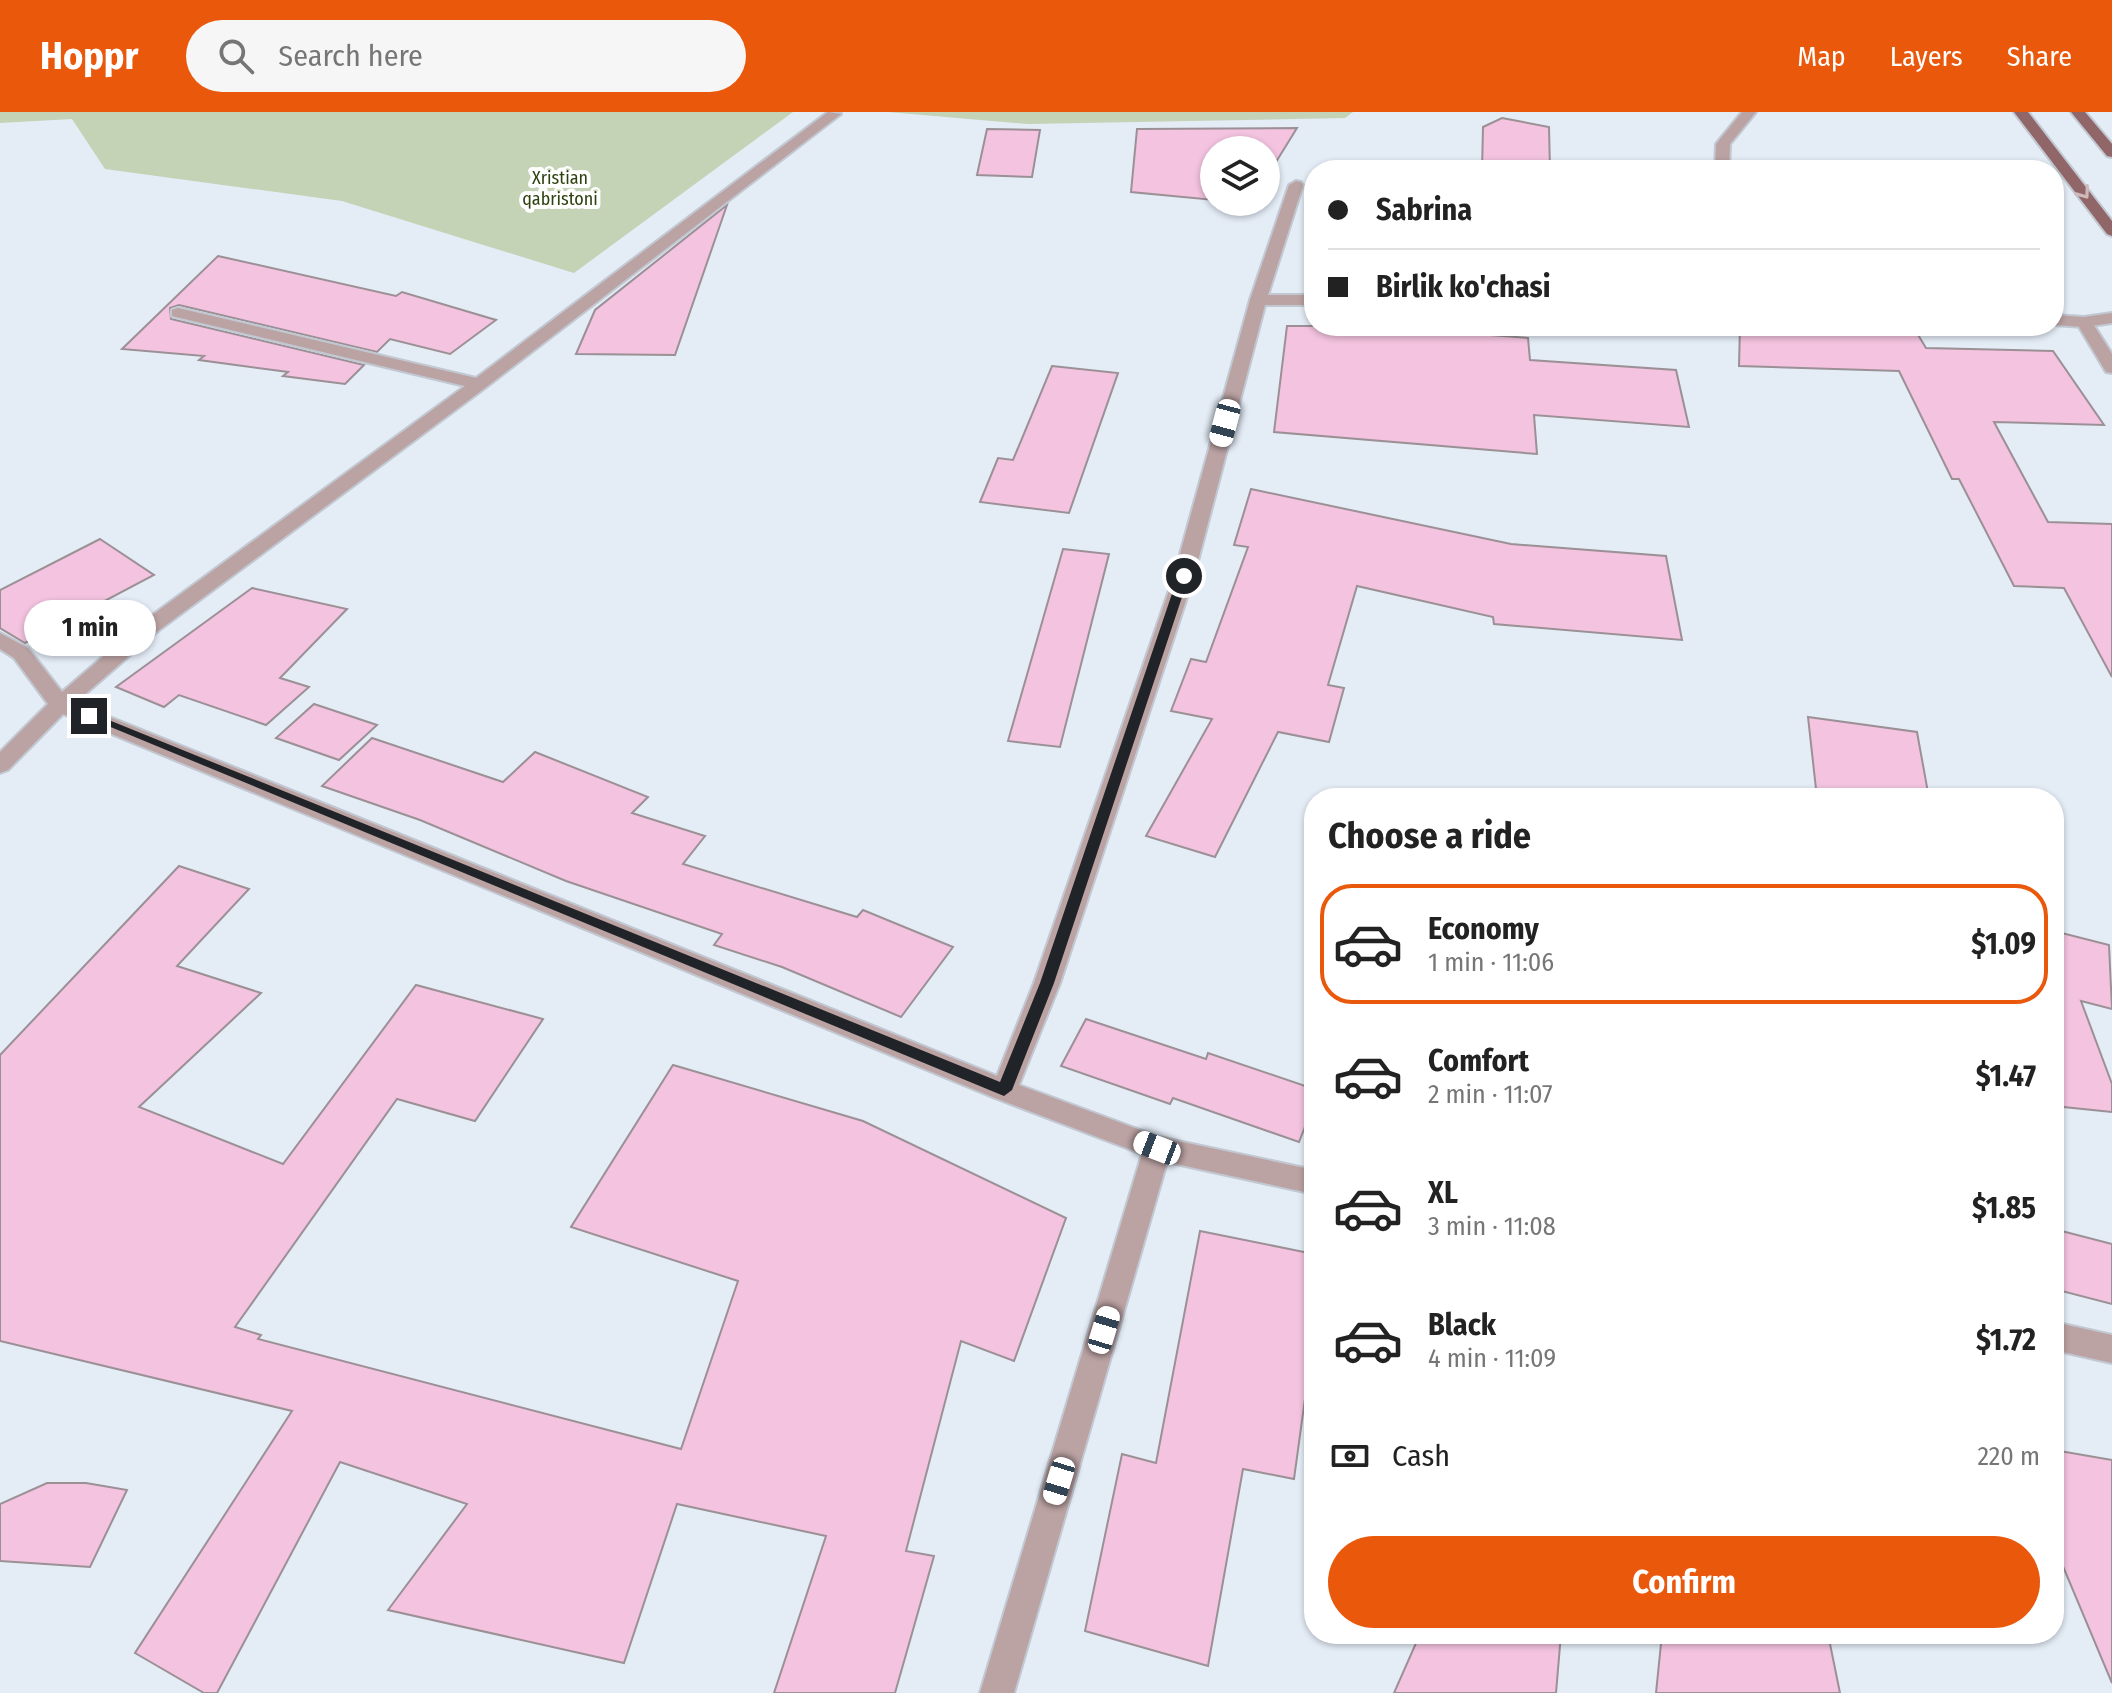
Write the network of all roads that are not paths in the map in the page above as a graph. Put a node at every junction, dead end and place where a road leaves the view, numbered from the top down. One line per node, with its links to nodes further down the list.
1 (1749, 112): 6 (street)
2 (2021, 112): 7 (main road, one-way to 7)
3 (2078, 112): 5 (main road)
4 (834, 114): 18 (street)
5 (2112, 153)
6 (1722, 160)
7 (2058, 160)
8 (2064, 168): 10 (main road, one-way to 10)
9 (1296, 185): 11 (street)
10 (2112, 231)
11 (1258, 300): 12 (street); 22 (street)
12 (1304, 300)
13 (178, 313): 18 (street)
14 (2112, 318): 16 (street)
15 (2064, 321): 16 (street)
16 (2084, 322): 17 (street)
17 (2112, 368)
18 (479, 384): 20 (street)
19 (0, 640): 20 (street)
20 (60, 705): 21 (street); 22 (street)
21 (0, 765)
22 (1004, 1090): 23 (street)
23 (1157, 1148): 24 (street); 27 (street)
24 (1304, 1180)
25 (2064, 1338): 26 (street)
26 (2112, 1349)
27 (997, 1693)

